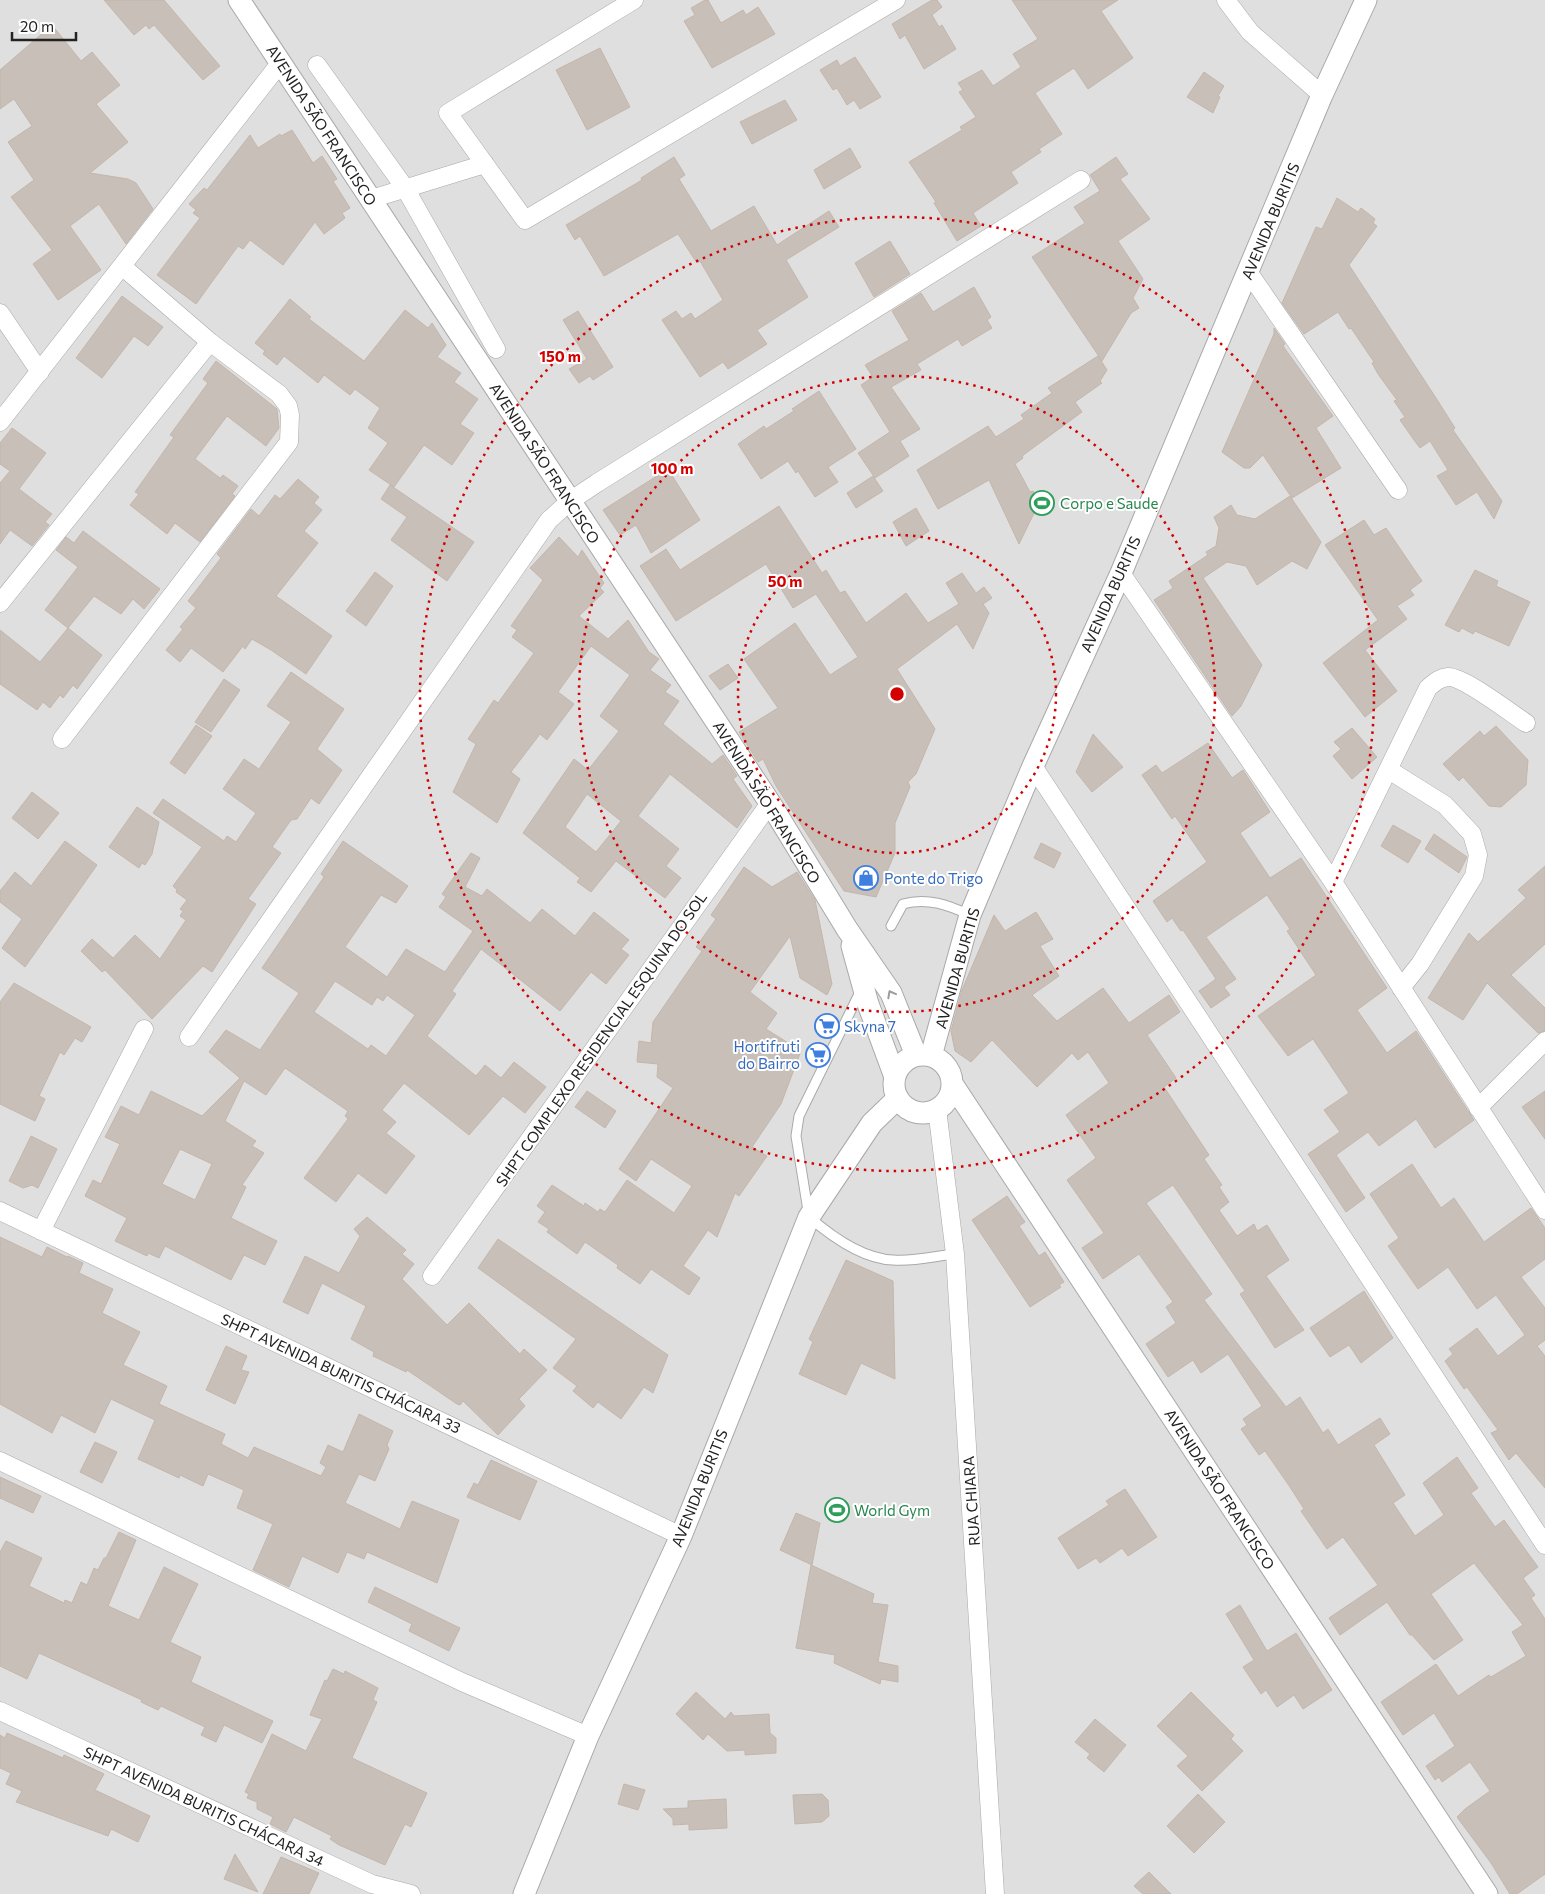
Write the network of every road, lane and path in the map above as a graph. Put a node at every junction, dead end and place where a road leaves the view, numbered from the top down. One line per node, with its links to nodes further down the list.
1 (239, 0): 6 (street, AVENIDA SÃO FRANCISCO)
2 (634, 0): 9 (street)
3 (896, 0): 9 (street)
4 (1226, 0): 8 (street)
5 (1366, 0): 8 (street, AVENIDA BURITIS)
6 (281, 62): 12 (street, AVENIDA SÃO FRANCISCO); 13 (street)
7 (317, 65): 11 (street)
8 (1322, 95): 14 (street, AVENIDA BURITIS)
9 (485, 164): 11 (street)
10 (1081, 180): 21 (street)
11 (405, 188): 12 (street); 17 (street)
12 (371, 199): 21 (street, AVENIDA SÃO FRANCISCO)
13 (123, 267): 16 (street); 18 (street)
14 (1249, 273): 20 (street); 22 (street, AVENIDA BURITIS)
15 (0, 313): 18 (street)
16 (210, 342): 23 (street); 25 (street)
17 (496, 349)
18 (40, 372): 19 (street)
19 (0, 422)
20 (1398, 490)
21 (570, 501): 28 (street, AVENIDA SÃO FRANCISCO); 36 (street)
22 (1121, 573): 26 (street, AVENIDA BURITIS); 29 (street)
23 (0, 604)
24 (1526, 723): 27 (street)
25 (62, 738)
26 (1033, 766): 30 (street, AVENIDA BURITIS); 52 (street)
27 (1389, 770): 29 (street); 34 (street)
28 (770, 803): 32 (street, AVENIDA SÃO FRANCISCO); 49 (street, SHPT COMPLEXO RESIDENCIAL ESQUINA DO SOL)
29 (1333, 882): 34 (street)
30 (970, 915): 31 (lane); 38 (street, AVENIDA BURITIS)
31 (891, 926)
32 (847, 929): 33 (street, AVENIDA SÃO FRANCISCO); 38 (street, AVENIDA SÃO FRANCISCO, one-way to 32)
33 (863, 985): 39 (street, AVENIDA SÃO FRANCISCO); 46 (lane)
34 (1401, 988): 42 (street)
35 (144, 1029): 47 (street)
36 (189, 1037)
37 (1545, 1041): 42 (street)
38 (924, 1055): 39 (street); 40 (street)
39 (895, 1077): 41 (street)
40 (953, 1085): 43 (street); 58 (street, AVENIDA SÃO FRANCISCO)
41 (898, 1098): 43 (street); 46 (street, AVENIDA BURITIS)
42 (1478, 1108): 44 (street)
43 (937, 1109): 48 (street, RUA CHIARA)
44 (1545, 1210)
45 (0, 1211): 47 (street, SHPT AVENIDA BURITIS CHÁCARA 33)
46 (808, 1217): 48 (lane); 51 (street, AVENIDA BURITIS)
47 (41, 1231): 51 (street, SHPT AVENIDA BURITIS CHÁCARA 33)
48 (955, 1254): 57 (street, RUA CHIARA)
49 (432, 1276)
50 (0, 1462): 54 (street)
51 (681, 1536): 54 (street, AVENIDA BURITIS)
52 (1545, 1545)
53 (0, 1711): 55 (street, SHPT AVENIDA BURITIS CHÁCARA 34)
54 (588, 1736): 56 (street, AVENIDA BURITIS)
55 (411, 1894)
56 (524, 1894)
57 (995, 1894)
58 (1487, 1894)

